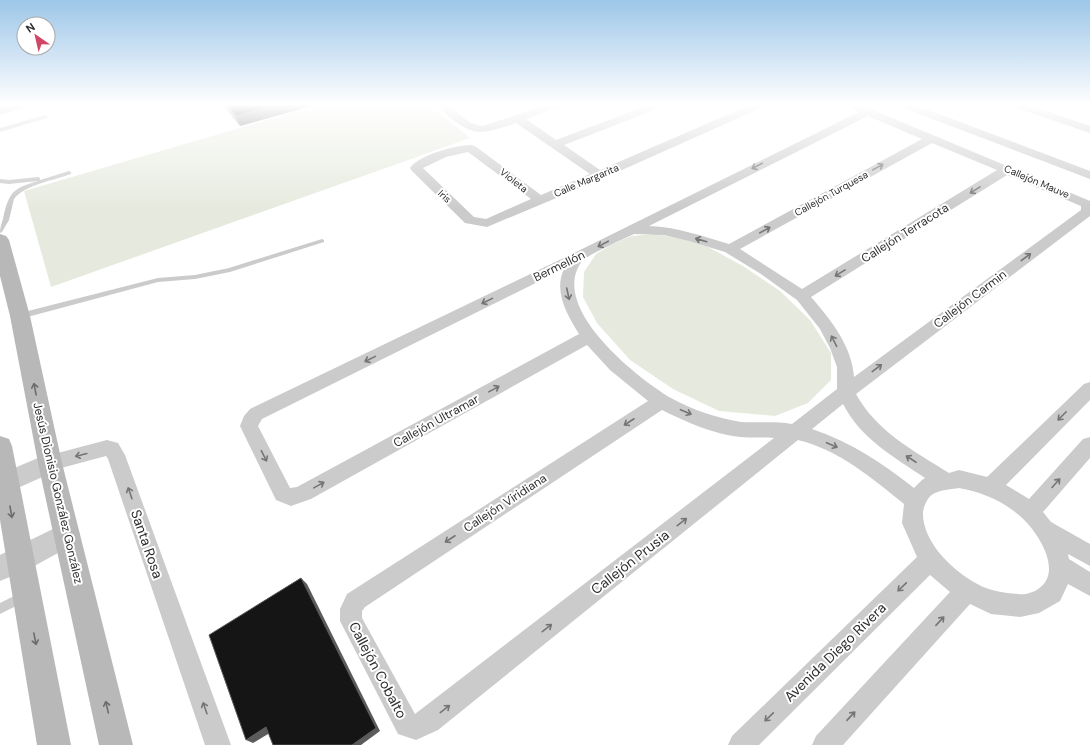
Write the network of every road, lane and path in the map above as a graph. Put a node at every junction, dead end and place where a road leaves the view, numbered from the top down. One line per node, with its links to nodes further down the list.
1 (550, 140): 9 (street)
2 (567, 140): 9 (street)
3 (680, 140): 13 (street, Calle Margarita)
4 (811, 140): 19 (street, Bermellón, one-way to 19)
5 (929, 140): 23 (street, Callejón Turquesa, one-way to 5)
6 (936, 140): 12 (street, Callejón Mauve)
7 (997, 140): 14 (street)
8 (1019, 140): 11 (street)
9 (556, 144): 13 (street)
10 (418, 165): 16 (street, Violeta); 18 (street, Iris)
11 (1090, 167)
12 (1008, 169): 17 (street, Callejón Mauve); 25 (street, Callejón Terracota, one-way to 25)
13 (600, 175): 16 (street, Calle Margarita)
14 (1090, 175)
15 (0, 180): 20 (lane)
16 (540, 200): 18 (street, Calle Margarita)
17 (1089, 204): 29 (street, Callejón Carmin, one-way to 17)
18 (479, 222)
19 (630, 230): 23 (street, one-way to 19); 24 (street, Bermellón, one-way to 24)
20 (0, 231)
21 (0, 240): 26 (main road, Jesús Dionisio González González)
22 (322, 241): 26 (lane)
23 (730, 249): 25 (street)
24 (577, 257): 27 (street, one-way to 27); 38 (street, Bermellón, one-way to 38)
25 (802, 296): 29 (street, one-way to 25)
26 (20, 316): 34 (main road, Jesús Dionisio González González, one-way to 26)
27 (588, 337): 30 (street); 38 (street, Callejón Ultramar, one-way to 27)
28 (1090, 389): 37 (street, one-way to 37)
29 (846, 392): 31 (street, Callejón Prusia); 35 (street, one-way to 29)
30 (662, 401): 31 (street, one-way to 31); 51 (street, Callejón Viridiana, one-way to 51)
31 (796, 432): 39 (street, one-way to 39); 52 (street, Callejón Prusia, one-way to 31)
32 (1090, 445): 40 (street, one-way to 32)
33 (0, 446): 36 (main road)
34 (50, 463): 36 (street, Santa Rosa); 42 (main road, Jesús Dionisio González González); 55 (street, Santa Rosa, one-way to 34)
35 (944, 480): 37 (street); 39 (street)
36 (3, 484): 45 (main road, one-way to 45)
37 (991, 487): 40 (street)
38 (283, 494)
39 (914, 500): 44 (street)
40 (1030, 512): 41 (street)
41 (1046, 529): 43 (street); 46 (street)
42 (67, 534): 45 (street); 54 (main road, Jesús Dionisio González González, one-way to 42)
43 (1090, 556)
44 (930, 560): 48 (street); 56 (street, Avenida Diego Rivera, one-way to 56)
45 (10, 564): 49 (main road)
46 (1060, 566): 47 (street); 48 (street)
47 (1090, 586)
48 (967, 591): 57 (street, one-way to 48)
49 (26, 595): 50 (lane); 53 (main road, one-way to 53)
50 (0, 608)
51 (351, 609): 52 (street, Callejón Cobalto)
52 (412, 728)
53 (54, 745)
54 (116, 745)
55 (218, 745)
56 (741, 745)
57 (825, 745)

